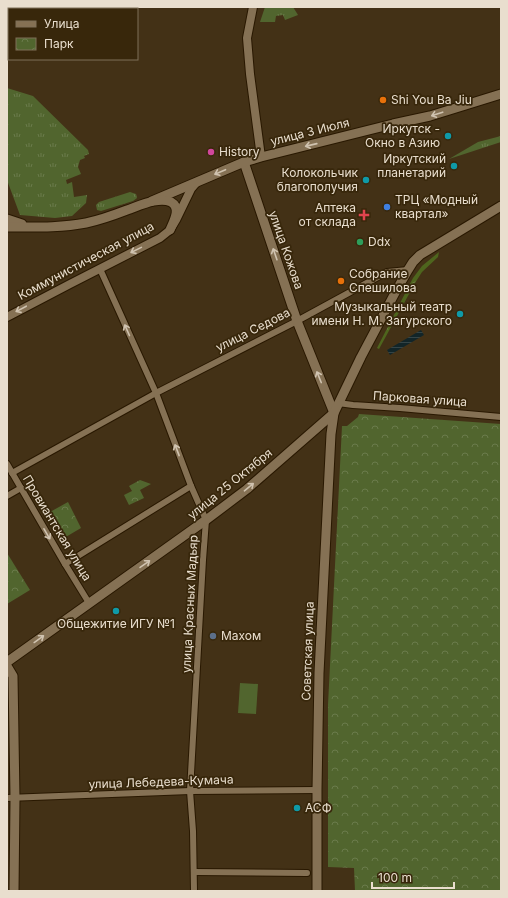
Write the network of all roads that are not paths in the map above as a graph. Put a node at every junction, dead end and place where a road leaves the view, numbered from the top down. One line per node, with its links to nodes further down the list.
1 (253, 7): 3 (street)
2 (501, 94): 3 (main road, улица 3 Июля, one-way to 3)
3 (261, 156): 4 (main road, улица 3 Июля)
4 (244, 162): 5 (main road, улица 3 Июля, one-way to 5); 15 (main road, улица Кожова, one-way to 4)
5 (197, 182): 6 (main road, улица 3 Июля); 11 (street, Коммунистическая улица)
6 (152, 201): 10 (main road, улица 3 Июля); 11 (main road)
7 (501, 206): 13 (main road)
8 (7, 219): 10 (main road)
9 (7, 227): 10 (main road, улица 3 Июля)
10 (31, 227)
11 (170, 230): 12 (street, Коммунистическая улица, one-way to 12)
12 (100, 268): 14 (street, Коммунистическая улица, one-way to 14); 16 (street, улица Красных Мадьяр, one-way to 12)
13 (408, 270): 15 (street, улица Седова); 17 (main road, улица 25 Октября)
14 (7, 317)
15 (297, 321): 16 (street, улица Седова); 18 (main road, улица Кожова, one-way to 15)
16 (156, 393): 21 (street, улица Седова); 22 (street, улица Красных Мадьяр, one-way to 16)
17 (338, 403): 18 (main road, улица 25 Октября); 19 (street, Парковая улица)
18 (334, 413): 25 (main road, улица 25 Октября, one-way to 18); 30 (main road, Советская улица)
19 (501, 417)
20 (7, 464): 21 (street, Провиантская улица)
21 (12, 473): 23 (street, Провиантская улица)
22 (191, 486): 25 (street, улица Красных Мадьяр); 26 (street)
23 (21, 488): 24 (street); 26 (street, Провиантская улица, one-way to 26)
24 (7, 496)
25 (206, 520): 27 (main road, улица 25 Октября, one-way to 25); 31 (street, улица Красных Мадьяр)
26 (65, 564): 27 (street, Провиантская улица)
27 (89, 603): 28 (main road, улица 25 Октября, one-way to 27)
28 (7, 662)
29 (7, 666): 32 (main road)
30 (317, 790): 31 (street, улица Лебедева-Кумача); 37 (main road, Советская улица)
31 (190, 791): 32 (street, улица Лебедева-Кумача); 33 (street, улица Красных Мадьяр)
32 (11, 798): 35 (main road)
33 (194, 872): 34 (street); 36 (street, улица Красных Мадьяр)
34 (307, 873)
35 (14, 891)
36 (194, 891)
37 (317, 891)

